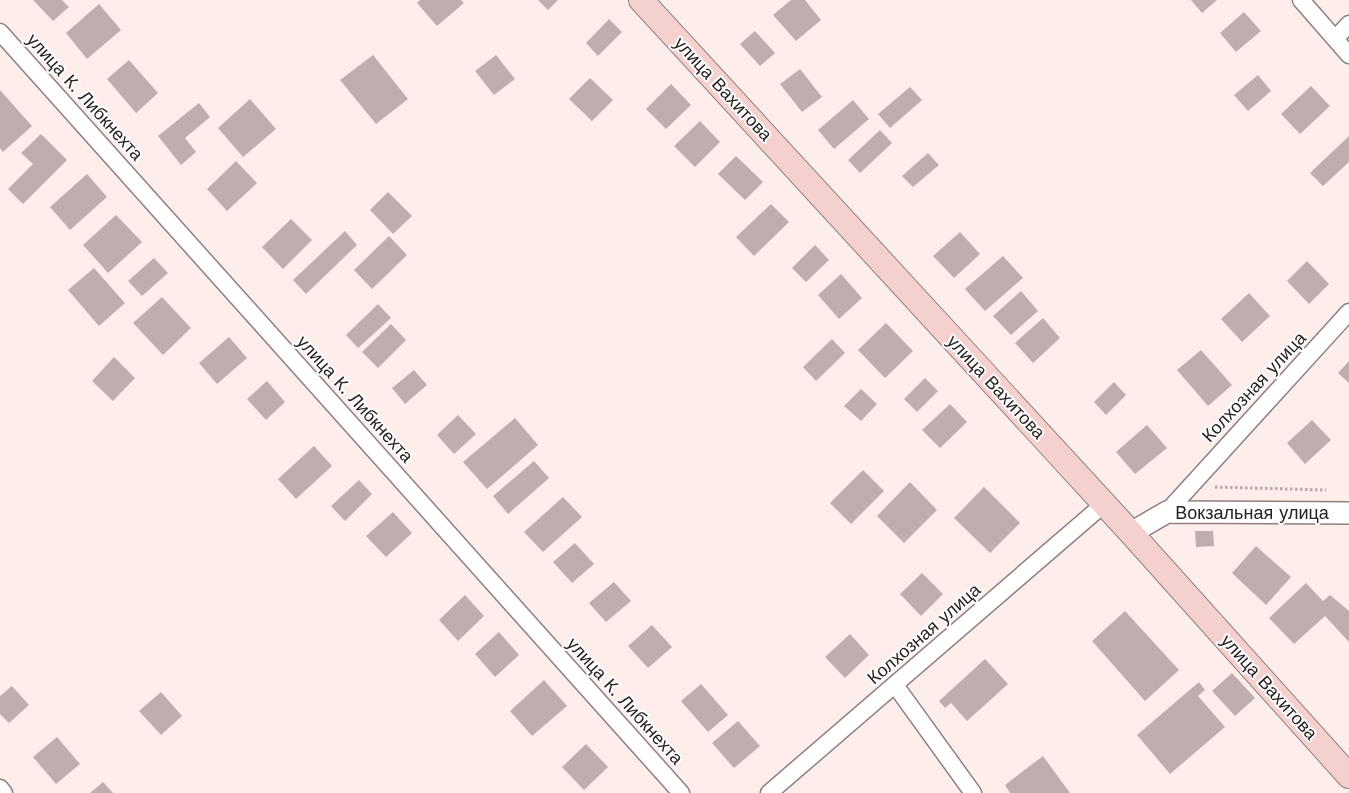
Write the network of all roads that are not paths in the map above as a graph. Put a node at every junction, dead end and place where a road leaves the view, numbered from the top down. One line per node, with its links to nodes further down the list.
1 (642, 0): 8 (main road, улица Вахитова)
2 (1301, 0): 5 (street)
3 (1349, 24): 5 (street)
4 (0, 32): 16 (street, улица К. Либкнехта)
5 (1335, 39): 6 (street)
6 (1349, 55)
7 (1349, 312): 9 (street, Колхозная улица)
8 (1104, 504): 11 (main road, улица Вахитова); 12 (street, Колхозная улица)
9 (1168, 512): 10 (street, Вокзальная улица); 11 (street, Вокзальная улица)
10 (1349, 513)
11 (1131, 533): 13 (main road, улица Вахитова)
12 (895, 685): 17 (street, Колхозная улица); 18 (street)
13 (1349, 776)
14 (0, 788): 15 (street)
15 (4, 793)
16 (681, 793)
17 (769, 793)
18 (973, 793)

